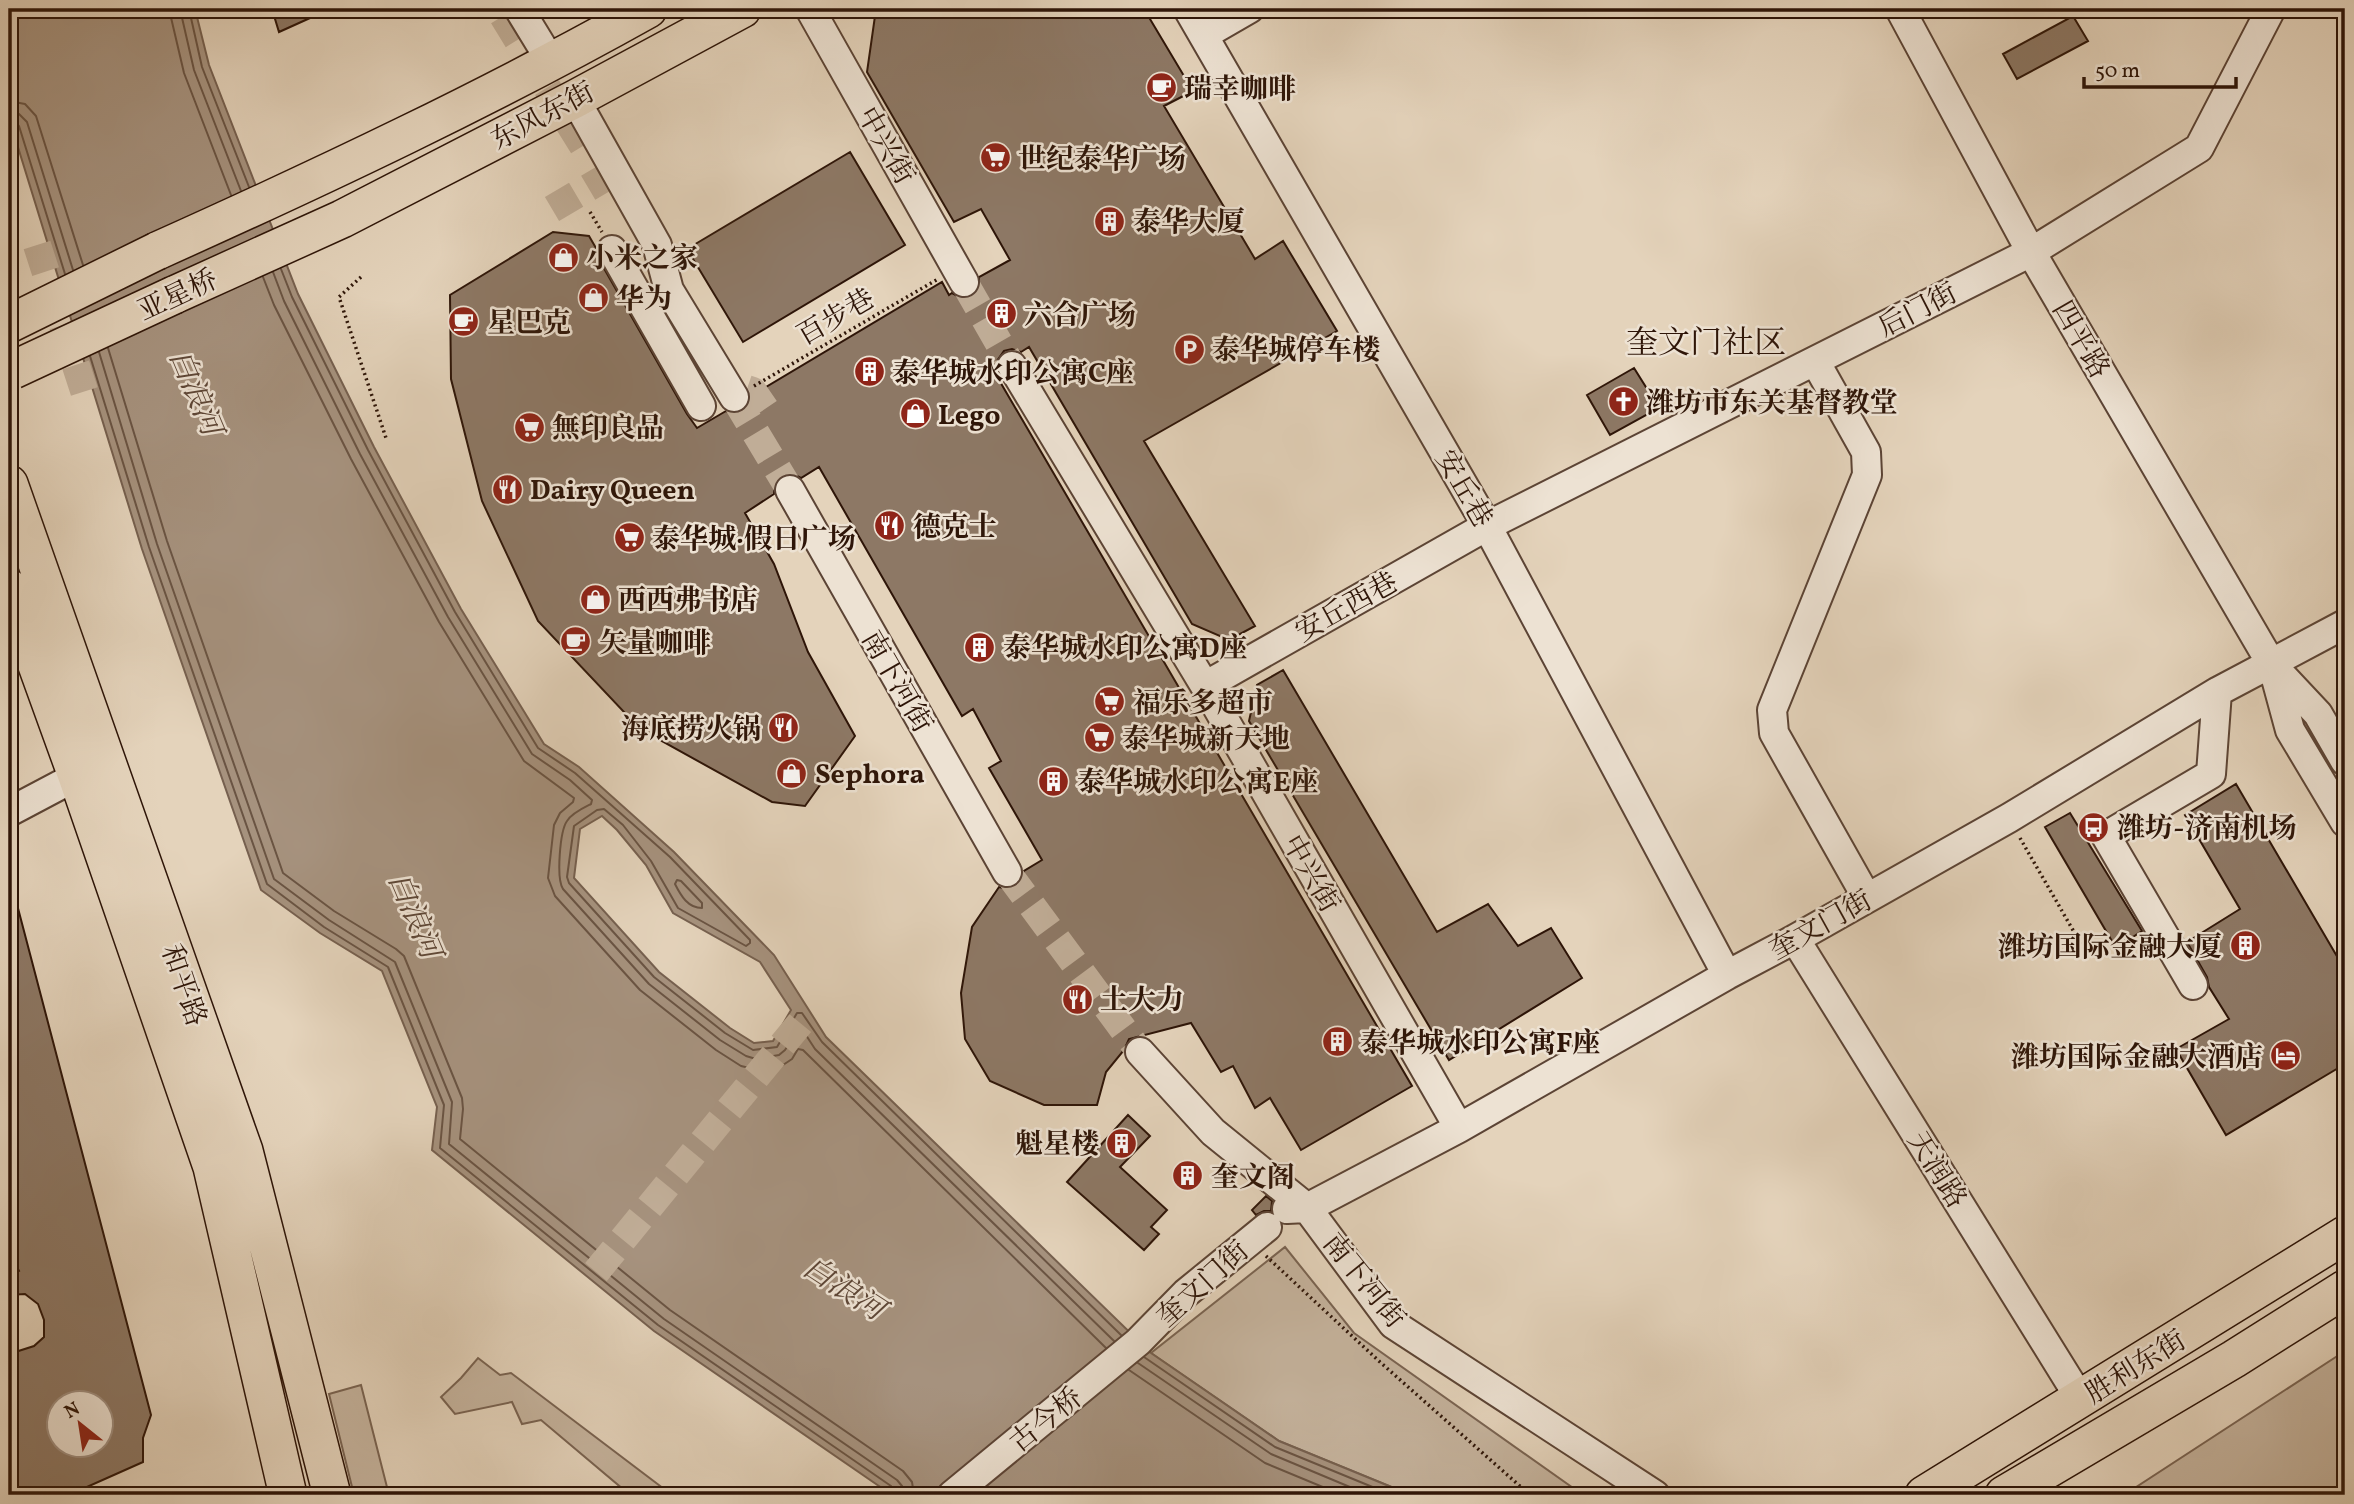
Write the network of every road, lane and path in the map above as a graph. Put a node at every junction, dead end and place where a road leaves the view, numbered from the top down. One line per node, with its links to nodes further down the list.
1 (648, 9): 10 (main road, 东风东街)
2 (742, 9): 11 (main road, 东风东街)
3 (810, 9): 17 (street, 中兴街)
4 (1188, 9): 9 (street, 安丘巷)
5 (1249, 9): 9 (street)
6 (1900, 9): 16 (street, 四平路)
7 (2271, 9): 16 (street, 后门街)
8 (507, 11): 10 (street)
9 (1204, 35): 29 (street, 安丘巷)
10 (552, 63): 13 (main road, 东风东街)
11 (575, 99): 14 (main road, 东风东街); 19 (street)
12 (583, 146): 19 (street)
13 (318, 179): 20 (main road, 亚星桥, bridge)
14 (342, 219): 23 (main road, 亚星桥, bridge)
15 (612, 250): 25 (street)
16 (2031, 251): 21 (street, 后门街); 32 (street, 四平路)
17 (960, 275): 24 (path, 百步巷)
18 (361, 277): 26 (path)
19 (670, 290): 24 (street)
20 (9, 324)
21 (1815, 361): 29 (street, 后门街); 41 (street)
22 (1012, 366): 33 (street, 中兴街)
23 (11, 371)
24 (740, 393)
25 (701, 406)
26 (387, 442)
27 (9, 484): 54 (main road, 和平路)
28 (790, 490): 40 (street, 南下河街)
29 (1487, 526): 33 (street, 安丘西巷); 44 (street, 安丘巷)
30 (9, 588): 36 (main road, 和平路)
31 (2345, 624): 32 (street, 奎文门街)
32 (2272, 665): 34 (street, 奎文门街); 35 (street, 四平路); 39 (street, 四平路)
33 (1205, 686): 47 (street, 中兴街)
34 (2217, 692): 38 (street, 奎文门街); 45 (street)
35 (2345, 761)
36 (77, 776): 37 (street); 53 (main road, 和平路)
37 (9, 812)
38 (2009, 818): 41 (street, 奎文门街); 43 (path)
39 (2345, 822)
40 (1007, 872)
41 (1867, 898): 42 (street, 奎文门街)
42 (1795, 939): 44 (street, 奎文门街); 52 (street, 天润路)
43 (2081, 944)
44 (1727, 975): 47 (street, 奎文门街)
45 (2193, 985)
46 (1140, 1052): 48 (street, 南下河街)
47 (1459, 1128): 48 (street, 奎文门街)
48 (1278, 1221): 51 (street, 奎文门街); 56 (path); 57 (street, 南下河街)
49 (2345, 1235): 52 (main road, 胜利东街)
50 (2345, 1289): 59 (main road, 胜利东街)
51 (1138, 1342): 55 (street, 古今桥)
52 (2081, 1400): 58 (main road, 胜利东街)
53 (280, 1493)
54 (332, 1495)
55 (952, 1495)
56 (1530, 1495)
57 (1655, 1495)
58 (1924, 1495)
59 (2004, 1495)

